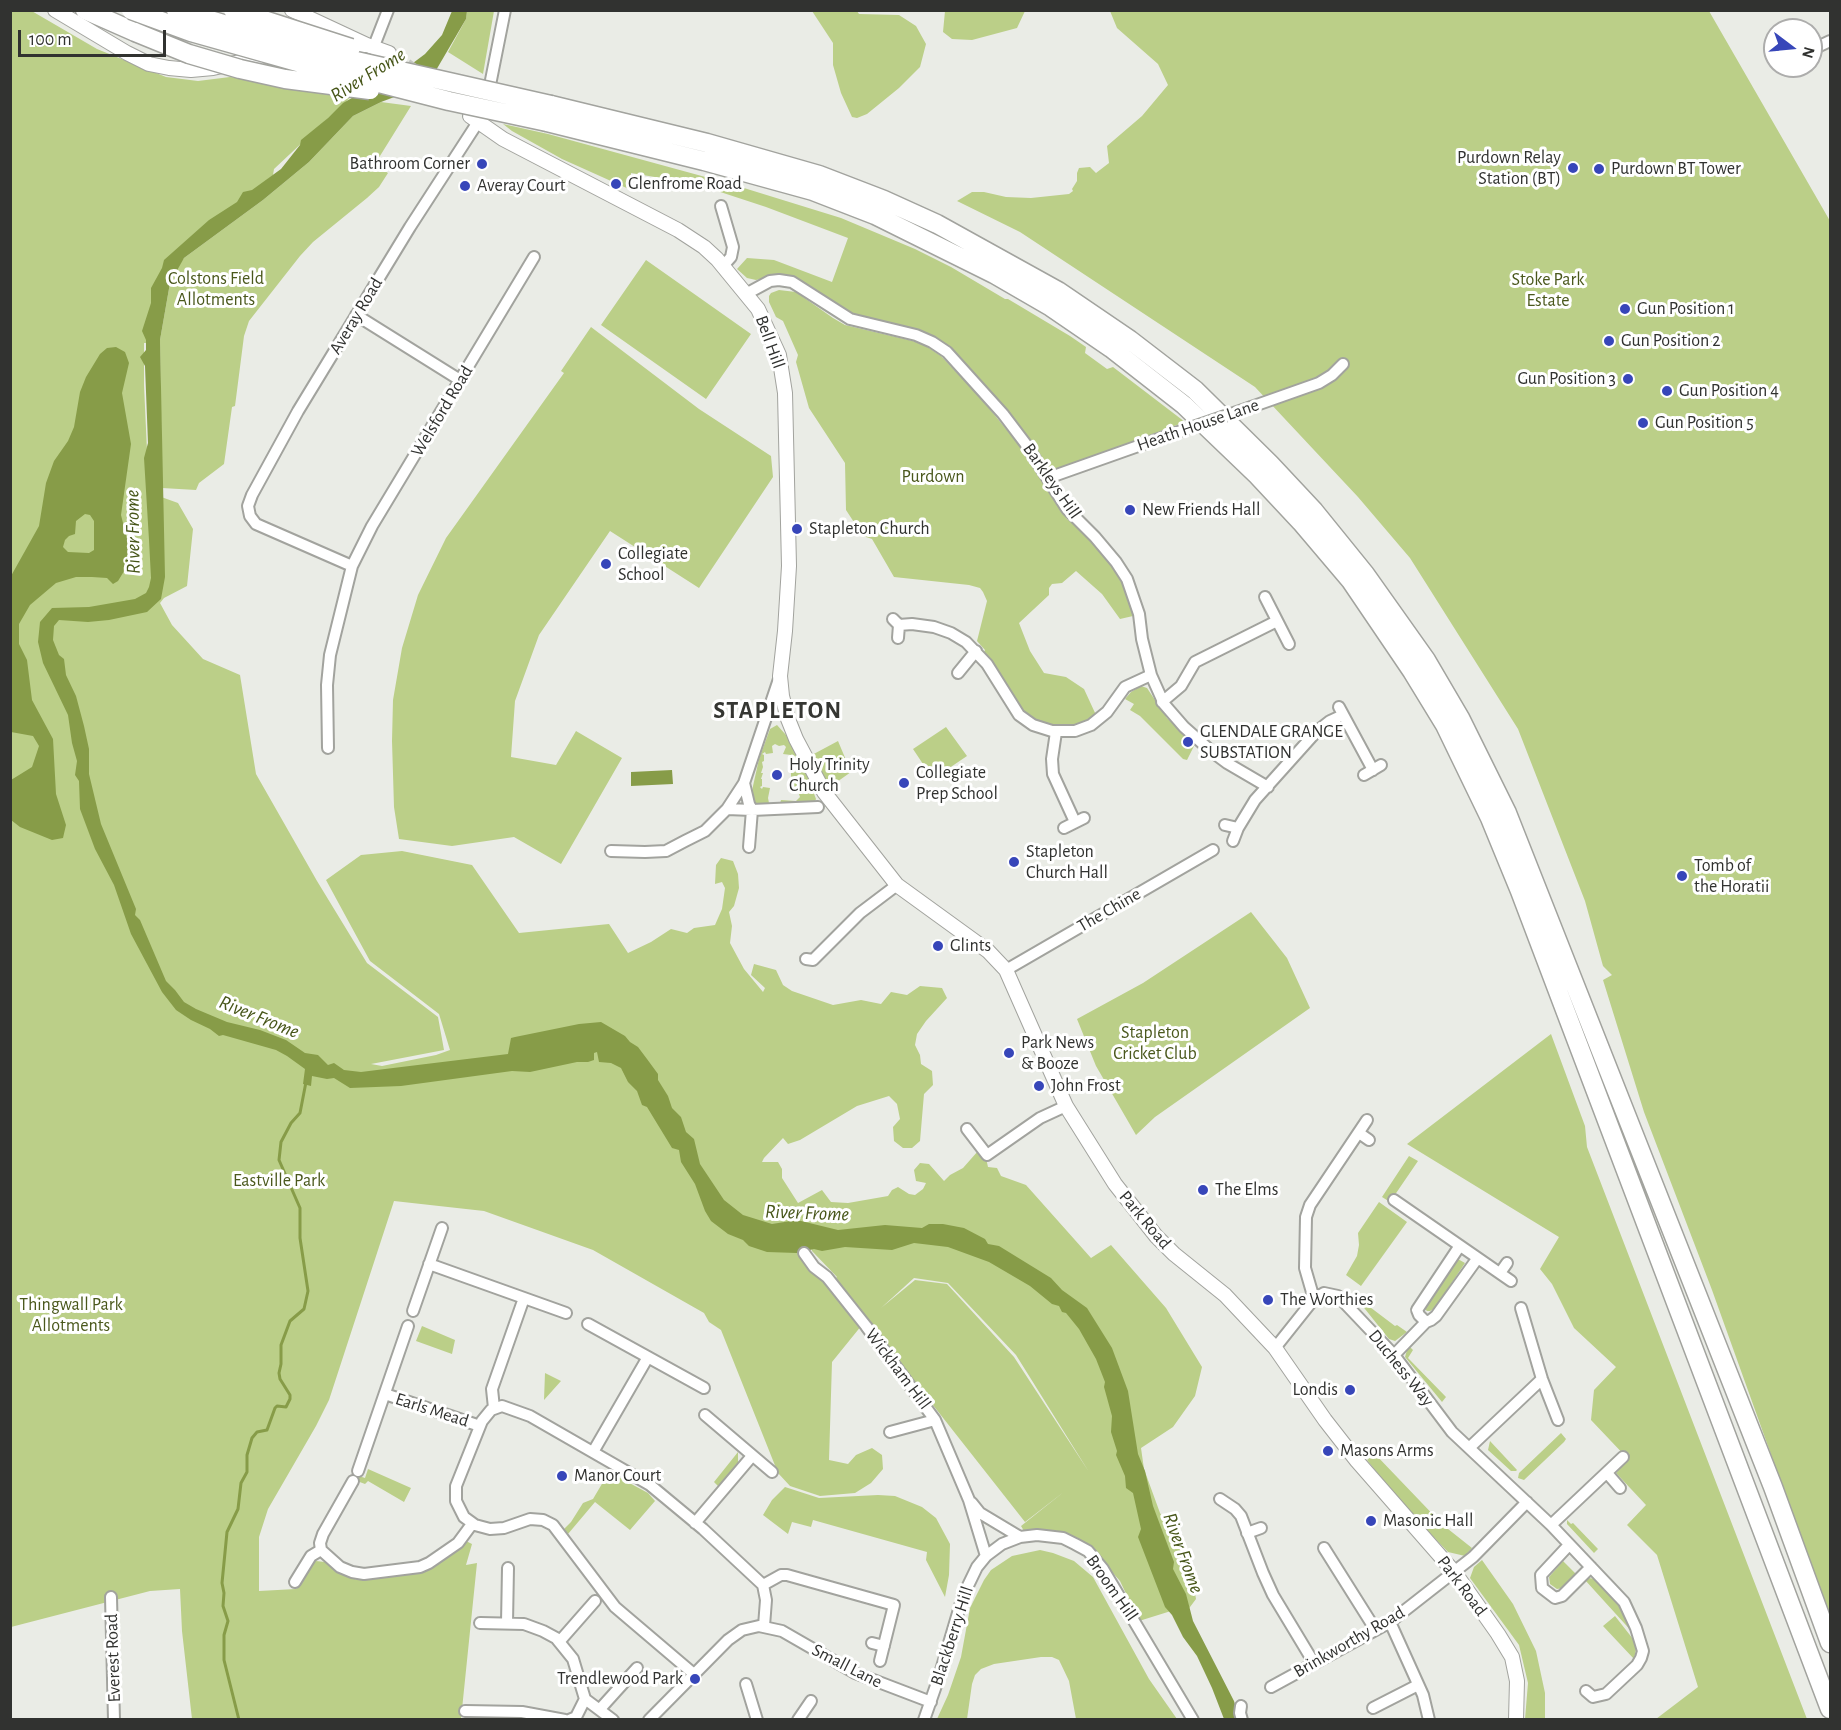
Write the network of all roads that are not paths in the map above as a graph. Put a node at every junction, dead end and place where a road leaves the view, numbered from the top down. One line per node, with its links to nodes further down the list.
1 (55, 10): 11 (main road)
2 (86, 10): 14 (highway, bridge)
3 (132, 10): 14 (highway, bridge)
4 (176, 10): 13 (highway, bridge)
5 (233, 10): 13 (highway, bridge)
6 (286, 10): 11 (main road)
7 (292, 10): 10 (main road)
8 (388, 10): 10 (street)
9 (505, 10): 16 (street)
10 (371, 45): 11 (main road); 12 (main road)
11 (291, 49)
12 (389, 53)
13 (454, 82): 15 (highway, bridge)
14 (449, 100): 15 (highway, bridge)
15 (549, 114): 125 (highway); 141 (highway)
16 (476, 121): 19 (main road, Bell Hill); 21 (street, Averay Road)
17 (722, 206): 19 (street)
18 (534, 257): 23 (street, Welsford Road)
19 (723, 266): 20 (main road, Bell Hill)
20 (746, 294): 24 (street, Barkleys Hill); 33 (main road, Bell Hill)
21 (356, 315): 23 (street); 25 (street, Averay Road)
22 (1343, 363): 24 (street, Heath House Lane, bridge)
23 (460, 380): 25 (street, Welsford Road)
24 (1048, 478): 32 (street, Barkleys Hill)
25 (352, 566): 38 (street, Welsford Road)
26 (1265, 597): 27 (street)
27 (1278, 621): 29 (street); 34 (street)
28 (898, 638): 30 (street)
29 (1289, 644)
30 (976, 651): 31 (street); 37 (street)
31 (958, 673)
32 (1150, 675): 34 (street, Barkleys Hill); 37 (street)
33 (780, 676): 35 (main road, Bell Hill); 36 (street)
34 (1162, 702): 41 (street, Barkleys Hill)
35 (786, 711): 36 (street); 52 (main road, Park Road)
36 (764, 719): 40 (street)
37 (1056, 732): 46 (street)
38 (328, 748)
39 (1373, 770): 41 (street)
40 (744, 783): 43 (street); 44 (street)
41 (1268, 787): 47 (street)
42 (818, 807): 44 (street)
43 (727, 809): 44 (street); 51 (street)
44 (752, 810): 49 (street)
45 (1225, 825): 47 (street)
46 (1064, 828)
47 (1238, 828): 48 (street)
48 (1233, 842)
49 (749, 847)
50 (1213, 850): 54 (street, The Chine)
51 (612, 851)
52 (897, 885): 53 (street); 54 (main road, Park Road)
53 (806, 959)
54 (1006, 970): 55 (main road, Park Road)
55 (1066, 1106): 57 (street); 79 (main road, Park Road)
56 (1367, 1120): 58 (street)
57 (967, 1128)
58 (1359, 1133): 59 (street); 72 (street)
59 (1369, 1140)
60 (1394, 1200): 62 (street)
61 (1418, 1201): 62 (street)
62 (1411, 1211): 64 (street)
63 (442, 1228): 68 (street)
64 (1459, 1247): 66 (street); 76 (street)
65 (804, 1253): 87 (street, Wickham Hill)
66 (1477, 1259): 69 (street); 76 (street)
67 (1507, 1263): 69 (street)
68 (429, 1264): 71 (street); 74 (street)
69 (1500, 1273): 70 (street)
70 (1511, 1281)
71 (524, 1298): 75 (street); 85 (street)
72 (1314, 1299): 79 (street); 80 (street, Duchess Way)
73 (1521, 1308): 82 (street)
74 (413, 1311)
75 (566, 1313)
76 (1426, 1322): 80 (street)
77 (588, 1324): 81 (street)
78 (408, 1326): 84 (street, Earls Mead)
79 (1275, 1348): 113 (main road, Park Road)
80 (1394, 1355): 91 (street, Duchess Way)
81 (648, 1357): 83 (street); 92 (street)
82 (1542, 1379): 88 (street); 91 (street)
83 (704, 1388)
84 (385, 1395): 89 (street, Earls Mead); 109 (street, Earls Mead)
85 (494, 1408): 89 (street); 92 (street)
86 (705, 1415): 93 (street)
87 (935, 1420): 90 (street); 99 (street, Wickham Hill)
88 (1558, 1420)
89 (480, 1426): 102 (street)
90 (890, 1432)
91 (1469, 1448): 100 (street, Duchess Way)
92 (593, 1452): 101 (street)
93 (752, 1456): 95 (street); 101 (street)
94 (1623, 1457): 96 (street)
95 (772, 1472)
96 (1607, 1473): 97 (street); 103 (street)
97 (1620, 1488)
98 (1220, 1499): 105 (street)
99 (969, 1500): 106 (street, Wickham Hill); 110 (street, Wickham Hill)
100 (1527, 1502): 103 (street, Duchess Way); 113 (street)
101 (695, 1523): 115 (street)
102 (472, 1524): 109 (street); 130 (street)
103 (1551, 1525): 107 (street, Duchess Way)
104 (1261, 1528): 105 (street)
105 (1247, 1533): 128 (street)
106 (1020, 1537): 110 (street, Broom Hill); 150 (street, Broom Hill)
107 (1569, 1545): 111 (street, Duchess Way); 111 (street)
108 (1324, 1548): 122 (street)
109 (321, 1550): 114 (street)
110 (986, 1556): 137 (street, Blackberry Hill)
111 (1591, 1567): 134 (street, Duchess Way)
112 (508, 1568): 120 (street)
113 (1455, 1574): 118 (street, Brinkworthy Road); 153 (main road, Park Road)
114 (296, 1582)
115 (763, 1585): 121 (street); 126 (street)
116 (111, 1597): 143 (street, Everest Road)
117 (595, 1601): 123 (street)
118 (1390, 1622): 122 (street, Brinkworthy Road); 132 (street)
119 (480, 1623): 120 (street)
120 (507, 1623): 123 (street)
121 (765, 1626): 130 (street); 137 (street, Small Lane)
122 (1375, 1629): 128 (street, Brinkworthy Road)
123 (559, 1642): 135 (street)
124 (872, 1643): 126 (street)
125 (1830, 1643)
126 (884, 1646): 127 (street)
127 (880, 1661)
128 (1314, 1663): 133 (street, Brinkworthy Road)
129 (637, 1668): 140 (street)
130 (695, 1676): 146 (street)
131 (746, 1684): 147 (street)
132 (1418, 1685): 139 (street); 152 (street)
133 (1271, 1687)
134 (1586, 1691)
135 (585, 1698): 140 (street); 144 (street)
136 (811, 1701): 148 (street)
137 (932, 1702): 149 (street, Blackberry Hill)
138 (1241, 1706): 151 (street)
139 (1373, 1708)
140 (600, 1709): 145 (street)
141 (1830, 1709)
142 (465, 1710): 144 (street)
143 (114, 1719)
144 (570, 1719)
145 (613, 1719)
146 (649, 1719)
147 (757, 1719)
148 (798, 1719)
149 (924, 1719)
150 (1193, 1719)
151 (1242, 1719)
152 (1429, 1719)
153 (1516, 1719)

